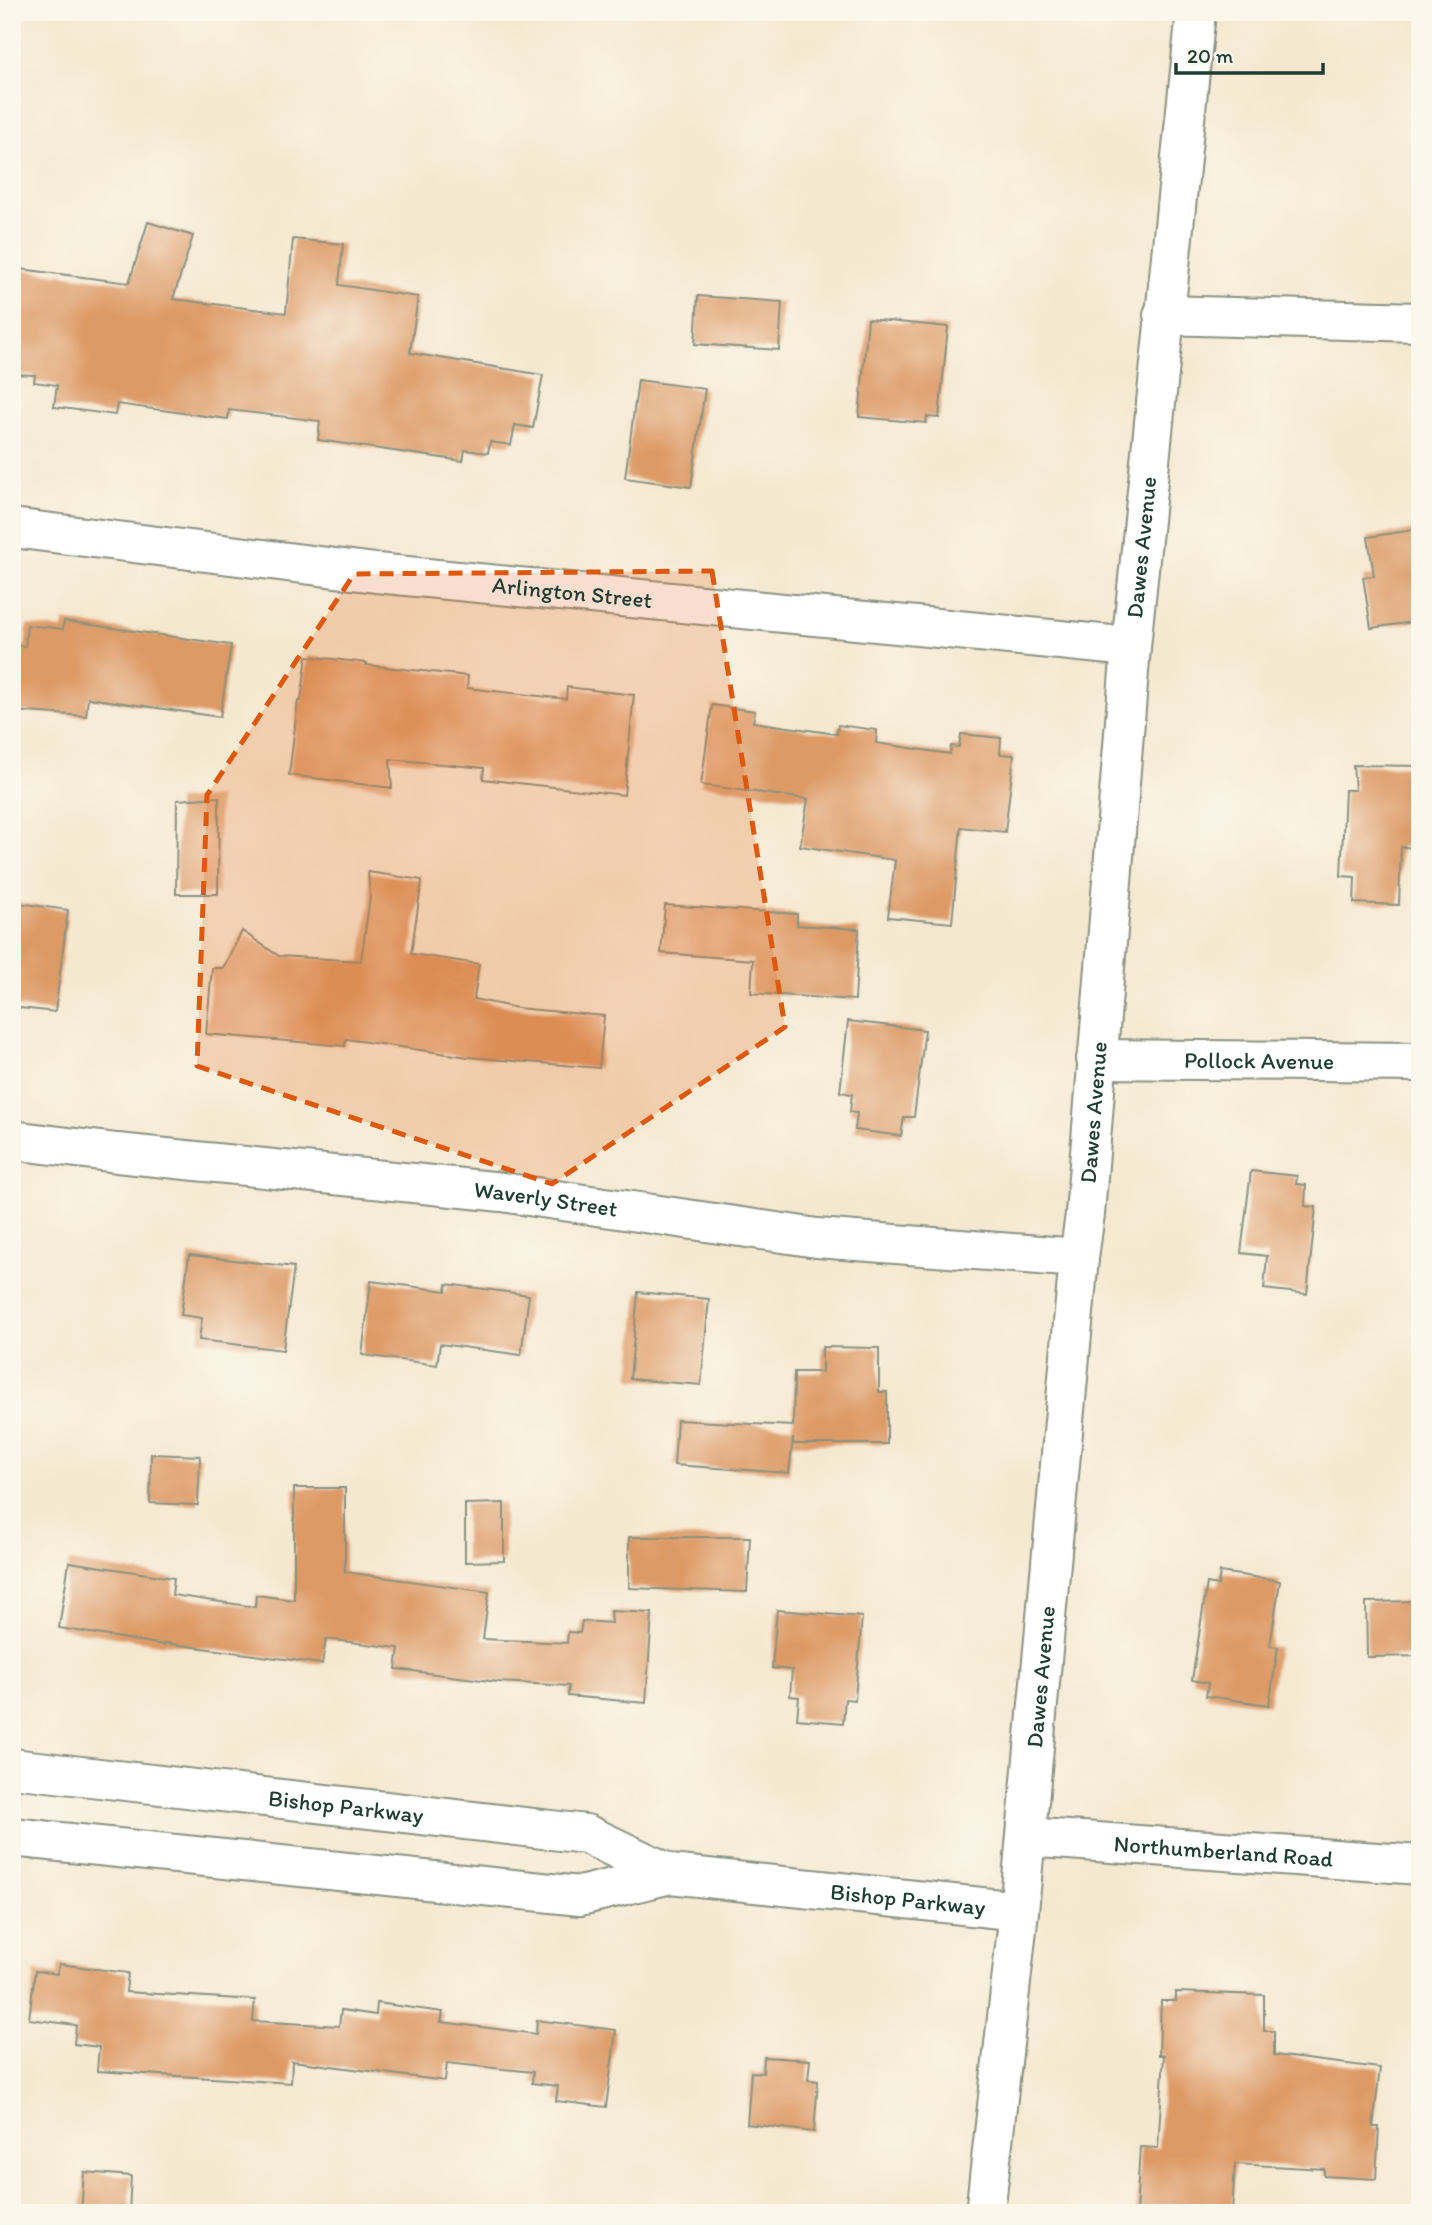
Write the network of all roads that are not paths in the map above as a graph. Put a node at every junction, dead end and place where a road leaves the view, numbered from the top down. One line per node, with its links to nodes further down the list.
1 (1196, 12): 2 (street, Dawes Avenue)
2 (1164, 315): 3 (street); 5 (street, Dawes Avenue)
3 (1420, 322)
4 (12, 528): 5 (street, Arlington Street)
5 (1131, 647): 6 (street, Dawes Avenue)
6 (1096, 1059): 7 (street, Pollock Avenue); 9 (street, Dawes Avenue)
7 (1420, 1062)
8 (12, 1140): 9 (street, Waverly Street)
9 (1079, 1258): 12 (street, Dawes Avenue)
10 (12, 1768): 14 (street, Bishop Parkway)
11 (12, 1836): 14 (street, Bishop Parkway)
12 (1026, 1837): 13 (street, Northumberland Road); 15 (street, Dawes Avenue)
13 (1420, 1865)
14 (670, 1874): 15 (street, Bishop Parkway)
15 (1019, 1911): 16 (street, Dawes Avenue)
16 (985, 2213)

